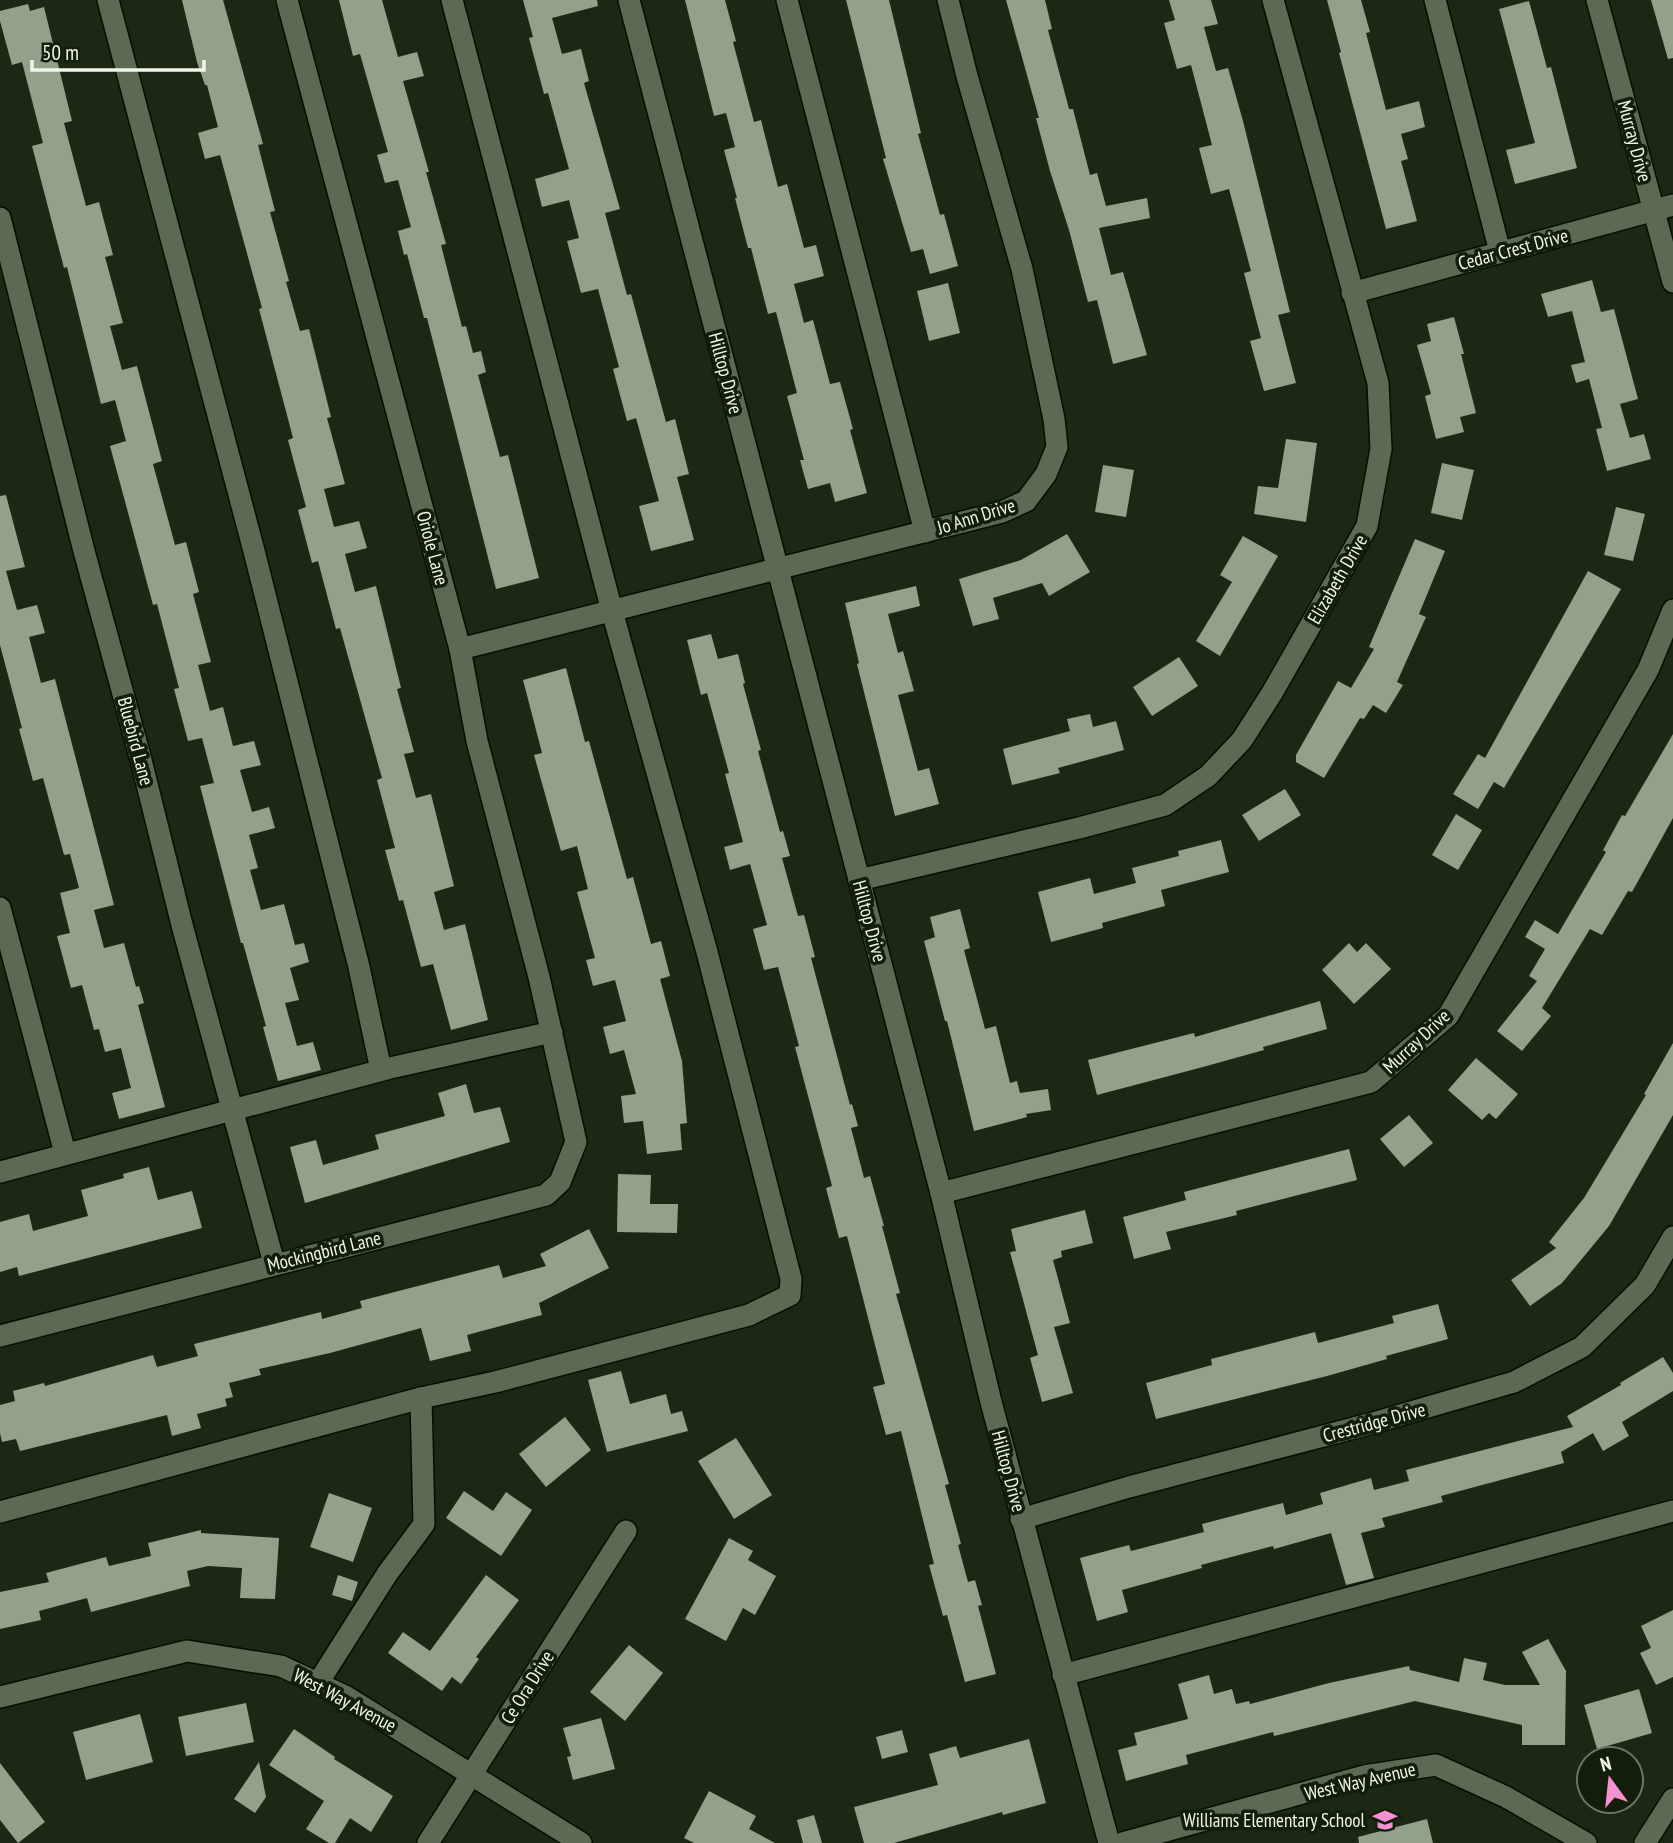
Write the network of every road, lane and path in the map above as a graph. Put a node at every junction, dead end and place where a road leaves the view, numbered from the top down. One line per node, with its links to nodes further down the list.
1 (108, 0): 23 (street)
2 (287, 0): 19 (street, Oriole Lane)
3 (452, 0): 18 (street)
4 (629, 0): 16 (street, Hilltop Drive)
5 (787, 0): 15 (street)
6 (948, 0): 15 (street, Jo Ann Drive)
7 (1273, 0): 14 (street, Elizabeth Drive)
8 (1435, 0): 12 (street)
9 (1597, 0): 10 (street, Murray Drive)
10 (1663, 208): 12 (street, Cedar Crest Drive); 13 (street, Murray Drive)
11 (0, 218): 25 (street, Bluebird Lane)
12 (1500, 253): 14 (street, Cedar Crest Drive)
13 (1673, 282)
14 (1352, 293): 20 (street, Elizabeth Drive)
15 (925, 532): 16 (street, Jo Ann Drive)
16 (777, 570): 18 (street, Jo Ann Drive); 20 (street, Hilltop Drive)
17 (1673, 610): 28 (street, Murray Drive)
18 (612, 611): 19 (street, Jo Ann Drive); 33 (street)
19 (460, 649): 22 (street, Oriole Lane)
20 (859, 880): 28 (street, Hilltop Drive)
21 (0, 908): 26 (street)
22 (552, 1032): 23 (street); 24 (street, Oriole Lane)
23 (381, 1070): 25 (street)
24 (569, 1099): 30 (street, Mockingbird Lane)
25 (232, 1111): 26 (street); 30 (street, Bluebird Lane)
26 (65, 1153): 27 (street)
27 (0, 1171)
28 (942, 1193): 36 (street, Hilltop Drive)
29 (1673, 1237): 31 (street, Crestridge Drive)
30 (274, 1263): 32 (street, Mockingbird Lane)
31 (1665, 1267): 36 (street, Crestridge Drive)
32 (0, 1336)
33 (421, 1398): 35 (street); 39 (street)
34 (1673, 1511): 38 (street)
35 (0, 1512)
36 (1021, 1519): 38 (street, Hilltop Drive)
37 (626, 1531): 41 (street, Ce Ora Drive)
38 (1063, 1675): 46 (street, Hilltop Drive)
39 (317, 1683): 40 (street, West Way Avenue); 41 (street, West Way Avenue)
40 (0, 1697)
41 (472, 1775): 44 (street, Ce Ora Drive); 45 (street, West Way Avenue)
42 (1673, 1799): 48 (street)
43 (1576, 1841): 47 (street, West Way Avenue)
44 (428, 1843)
45 (581, 1843)
46 (1109, 1843)
47 (1122, 1843)
48 (1645, 1843)

